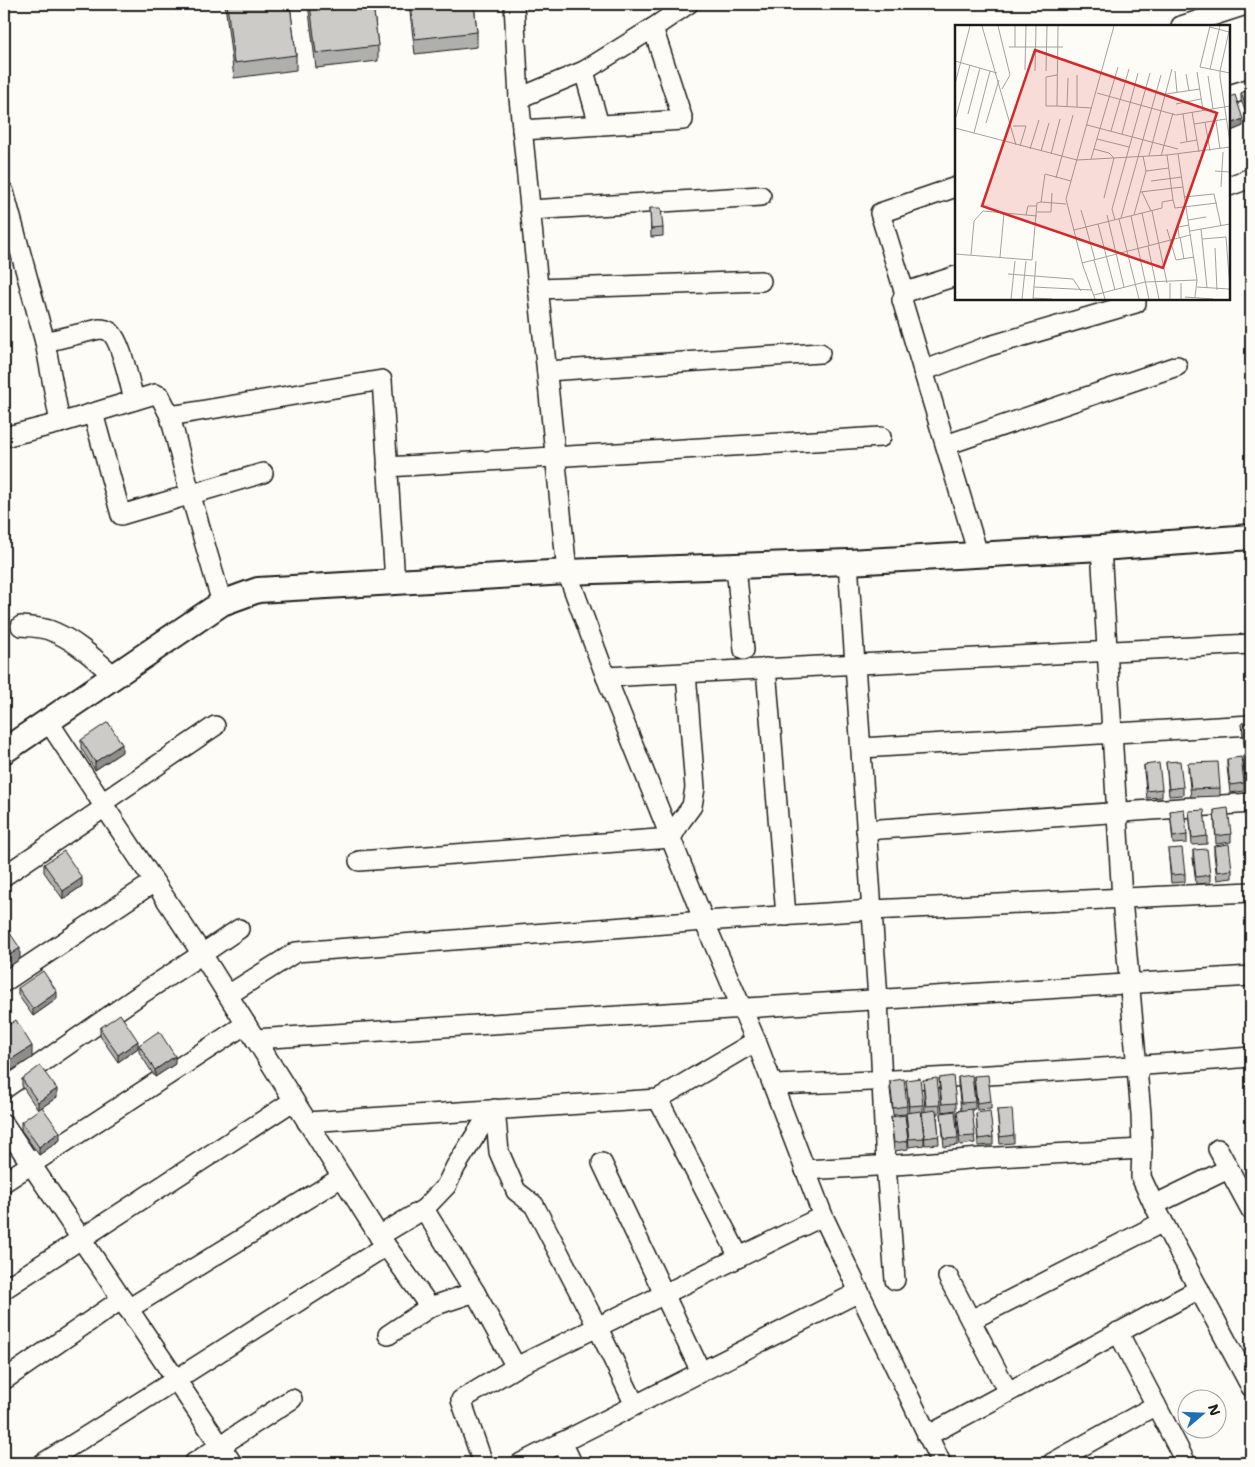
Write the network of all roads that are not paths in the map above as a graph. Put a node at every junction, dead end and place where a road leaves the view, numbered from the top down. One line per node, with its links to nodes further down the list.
1 (514, 4): 9 (street)
2 (688, 4): 5 (street)
3 (1249, 4): 4 (street)
4 (1184, 25)
5 (653, 28): 6 (street); 10 (street)
6 (584, 71): 9 (street); 10 (street)
7 (1251, 88): 8 (street)
8 (1230, 95)
9 (519, 98): 11 (street)
10 (599, 125): 11 (street)
11 (522, 130): 17 (street)
12 (1251, 178): 13 (street)
13 (1230, 186)
14 (955, 188): 21 (street)
15 (4, 192): 23 (street)
16 (761, 196): 17 (street)
17 (530, 210): 20 (street)
18 (955, 276): 21 (street)
19 (761, 281): 20 (street)
20 (538, 289): 26 (street)
21 (905, 294): 27 (street)
22 (1136, 302): 27 (street)
23 (45, 342): 28 (street); 31 (street)
24 (820, 353): 26 (street)
25 (1177, 366): 34 (street)
26 (547, 371): 35 (street)
27 (923, 372): 34 (street)
28 (134, 400): 29 (street); 30 (street)
29 (93, 413): 31 (street); 38 (street)
30 (170, 416): 36 (street); 38 (street)
31 (60, 423): 32 (street)
32 (4, 437)
33 (881, 437): 35 (street)
34 (946, 445): 41 (street)
35 (556, 457): 36 (street); 44 (street)
36 (387, 467): 45 (street)
37 (263, 473): 38 (street)
38 (190, 493): 46 (street)
39 (1251, 537): 40 (main road)
40 (1101, 548): 41 (main road); 50 (street)
41 (978, 554): 42 (main road)
42 (848, 562): 43 (main road); 51 (street)
43 (736, 566): 44 (main road); 49 (street)
44 (567, 572): 45 (main road); 55 (street)
45 (395, 582): 46 (main road)
46 (222, 603): 54 (main road)
47 (22, 626): 54 (street)
48 (1251, 644): 50 (street)
49 (744, 650)
50 (1108, 651): 51 (street); 59 (street)
51 (855, 663): 52 (street); 60 (street)
52 (766, 668): 53 (street); 73 (street)
53 (686, 672): 55 (street); 66 (street)
54 (114, 676): 56 (main road)
55 (606, 677): 66 (street)
56 (48, 720): 61 (main road); 63 (street)
57 (1251, 725): 59 (street)
58 (215, 726): 63 (street)
59 (1113, 733): 60 (street); 64 (street)
60 (861, 748): 65 (street)
61 (4, 751)
62 (1251, 803): 64 (street)
63 (103, 805): 68 (street); 69 (street)
64 (1118, 812): 65 (street); 71 (street)
65 (866, 830): 72 (street)
66 (671, 838): 67 (street); 74 (street)
67 (359, 861)
68 (4, 876)
69 (154, 882): 76 (street); 78 (street)
70 (1251, 892): 71 (street)
71 (1122, 899): 72 (street); 79 (street)
72 (872, 910): 73 (street); 81 (street)
73 (786, 916): 74 (street)
74 (704, 921): 80 (street); 82 (street)
75 (239, 928): 76 (street)
76 (202, 954): 80 (street); 89 (street)
77 (1251, 976): 79 (street)
78 (4, 982)
79 (1129, 984): 81 (street); 86 (street)
80 (228, 995): 83 (street)
81 (878, 999): 82 (street); 87 (street)
82 (742, 1009): 83 (street); 84 (street)
83 (251, 1032): 91 (street); 98 (street)
84 (756, 1041): 88 (street); 90 (street)
85 (1251, 1057): 86 (street)
86 (1136, 1066): 87 (street); 95 (street)
87 (883, 1081): 88 (street); 99 (street)
88 (774, 1085): 101 (street)
89 (4, 1088)
90 (658, 1099): 92 (street); 111 (street)
91 (293, 1101): 93 (street); 109 (street)
92 (495, 1115): 93 (street); 105 (street); 122 (street)
93 (307, 1122): 102 (street)
94 (4, 1124): 98 (street)
95 (1142, 1148): 99 (street); 104 (street)
96 (1218, 1149): 100 (street)
97 (602, 1163): 118 (street)
98 (31, 1164): 103 (street); 109 (street)
99 (886, 1166): 101 (street); 113 (street)
100 (1228, 1168): 104 (street); 106 (street)
101 (805, 1170): 107 (street)
102 (342, 1177): 110 (street); 119 (street)
103 (4, 1182)
104 (1154, 1205): 108 (street)
105 (424, 1209): 110 (street); 116 (street)
106 (1251, 1210)
107 (824, 1216): 111 (street); 117 (street)
108 (1163, 1222): 115 (street); 121 (street)
109 (80, 1239): 114 (street); 119 (street)
110 (382, 1241): 120 (street); 129 (street)
111 (739, 1257): 118 (street)
112 (948, 1277): 121 (street)
113 (895, 1280)
114 (4, 1289)
115 (1199, 1289): 123 (street); 125 (street)
116 (475, 1292): 120 (street); 126 (street)
117 (859, 1292): 127 (street); 135 (street)
118 (664, 1294): 122 (street); 127 (street)
119 (125, 1304): 128 (street); 129 (street)
120 (430, 1307): 124 (street)
121 (971, 1320): 131 (street)
122 (597, 1326): 126 (street); 133 (street)
123 (1118, 1332): 131 (street); 134 (street)
124 (388, 1335)
125 (1244, 1356): 130 (street)
126 (516, 1367): 141 (street)
127 (701, 1372): 133 (street)
128 (4, 1380)
129 (176, 1381): 137 (street); 138 (street)
130 (1251, 1387)
131 (1008, 1392): 135 (street)
132 (292, 1399): 137 (street)
133 (635, 1405): 136 (street)
134 (1156, 1405): 145 (street); 146 (street)
135 (927, 1436): 144 (street)
136 (562, 1442): 142 (street); 143 (street)
137 (220, 1446): 139 (street); 140 (street)
138 (43, 1463)
139 (194, 1463)
140 (232, 1463)
141 (482, 1463)
142 (522, 1463)
143 (572, 1463)
144 (941, 1463)
145 (1052, 1463)
146 (1186, 1463)

